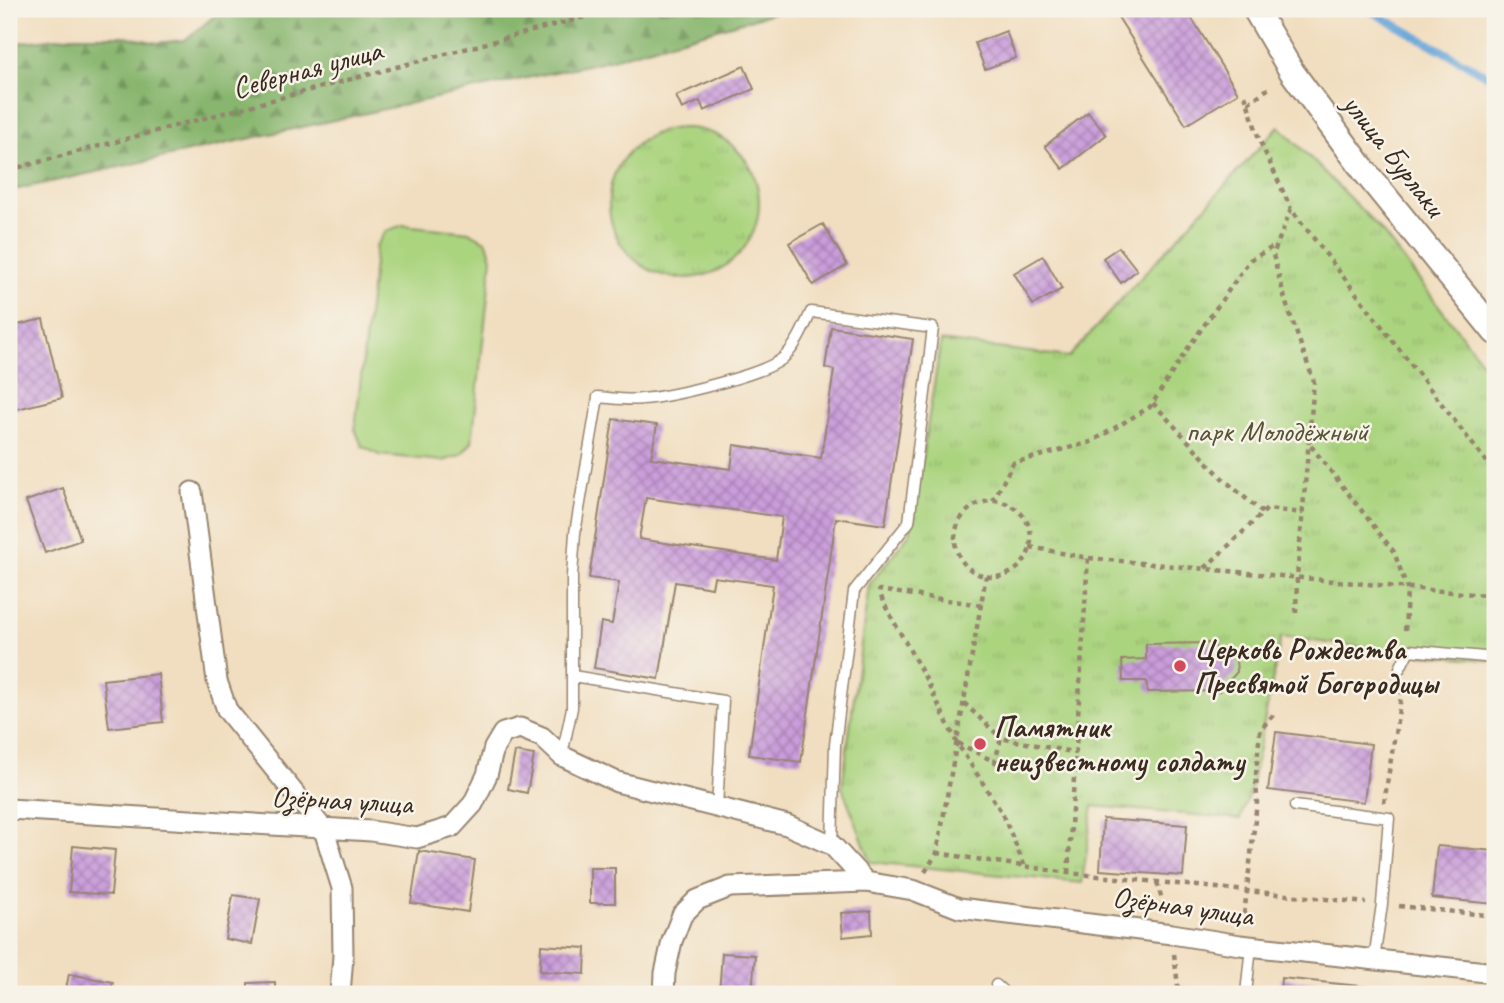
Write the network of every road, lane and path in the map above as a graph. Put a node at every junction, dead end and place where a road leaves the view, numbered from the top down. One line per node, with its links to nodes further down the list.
1 (615, 9): 4 (path, Северная улица)
2 (1255, 9): 7 (street, улица Бурлаки)
3 (1245, 95): 5 (path)
4 (9, 170)
5 (1291, 209): 6 (path); 10 (path)
6 (1277, 245): 8 (path); 9 (path)
7 (1495, 332)
8 (1153, 403): 12 (path); 13 (path)
9 (1310, 445): 14 (path); 20 (path)
10 (1495, 473)
11 (192, 492): 38 (street)
12 (993, 501): 15 (path); 18 (path)
13 (1263, 513): 14 (path); 17 (path)
14 (1303, 513): 19 (path)
15 (1030, 547): 16 (path); 18 (path)
16 (1088, 558): 17 (path); 32 (path)
17 (1204, 569): 19 (path)
18 (986, 576): 22 (path)
19 (1297, 578): 20 (path); 23 (path)
20 (1407, 588): 21 (path); 24 (path)
21 (1495, 596)
22 (981, 605): 28 (path); 31 (path)
23 (1296, 613)
24 (1409, 650): 25 (lane); 26 (lane); 37 (path)
25 (1495, 658)
26 (1400, 667)
27 (573, 676): 33 (lane); 35 (lane); 39 (lane)
28 (964, 704): 30 (path); 31 (path)
29 (1274, 715): 46 (path)
30 (1001, 738): 31 (path); 32 (path)
31 (957, 743): 40 (path); 41 (path)
32 (1077, 752): 42 (path)
33 (562, 756): 35 (street, Озёрная улица); 38 (street, Озёрная улица)
34 (1295, 806): 37 (lane)
35 (717, 807): 39 (street, Озёрная улица)
36 (9, 809): 38 (street, Озёрная улица)
37 (1382, 817): 47 (lane)
38 (324, 830): 55 (street)
39 (832, 845): 44 (street, Озёрная улица)
40 (937, 853): 41 (path); 45 (path)
41 (1025, 868): 42 (path)
42 (1068, 873): 43 (path)
43 (1157, 881): 46 (path); 49 (path)
44 (866, 882): 45 (street, Озёрная улица); 56 (street, Озёрная улица)
45 (913, 890): 49 (street, Озёрная улица)
46 (1247, 892): 47 (path); 50 (path)
47 (1378, 900): 48 (path); 51 (lane)
48 (1495, 916)
49 (1172, 934): 50 (street, Озёрная улица); 59 (path)
50 (1245, 945): 51 (street, Озёрная улица); 60 (lane)
51 (1374, 961): 52 (street, Озёрная улица)
52 (1495, 973)
53 (977, 983): 57 (path)
54 (996, 985): 58 (lane)
55 (340, 994)
56 (664, 994)
57 (976, 994)
58 (1006, 994)
59 (1179, 994)
60 (1246, 994)

